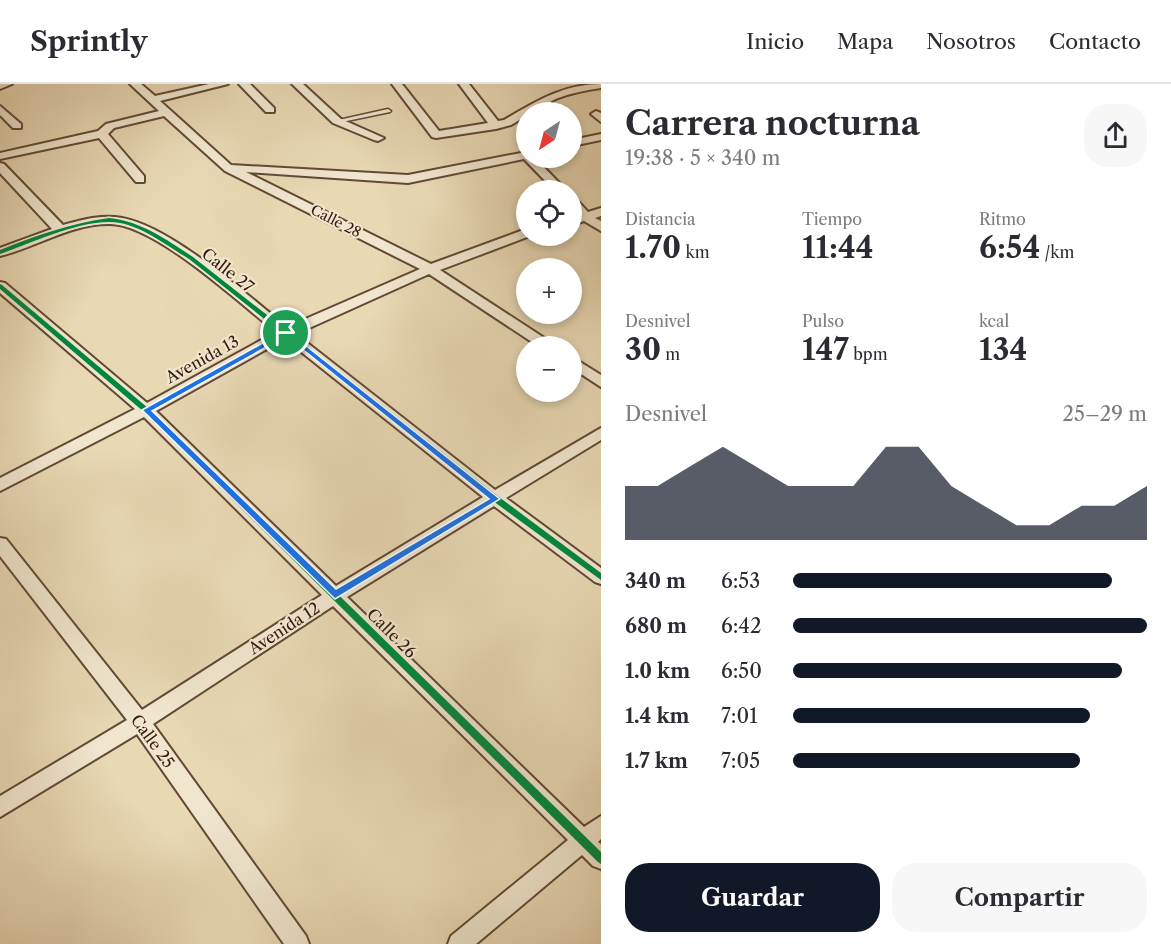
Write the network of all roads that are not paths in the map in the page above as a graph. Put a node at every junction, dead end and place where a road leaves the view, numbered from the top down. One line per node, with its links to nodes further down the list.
1 (7, 84): 9 (street)
2 (135, 84): 11 (street, Calle 28)
3 (223, 84): 11 (street)
4 (244, 84): 13 (street)
5 (297, 84): 16 (street)
6 (397, 84): 18 (street)
7 (464, 84): 18 (street)
8 (601, 85): 10 (street)
9 (0, 86)
10 (578, 86): 18 (street)
11 (151, 100): 15 (street, Calle 28)
12 (0, 109): 17 (street)
13 (270, 110)
14 (388, 111): 16 (lane)
15 (165, 113): 19 (street); 26 (street, Calle 28)
16 (337, 121): 21 (street)
17 (17, 126)
18 (496, 126)
19 (102, 134): 23 (street); 28 (street)
20 (601, 137): 22 (street)
21 (378, 138)
22 (582, 141)
23 (0, 156)
24 (516, 158): 26 (street)
25 (0, 166): 35 (street)
26 (228, 168): 38 (street, Calle 28)
27 (539, 168): 29 (street)
28 (140, 179)
29 (551, 180)
30 (601, 212): 32 (street)
31 (582, 213): 32 (street)
32 (586, 217): 33 (street); 34 (street)
33 (582, 218)
34 (601, 227)
35 (61, 231): 37 (street); 40 (street, Calle 27)
36 (516, 237): 38 (street, Avenida 13)
37 (0, 252)
38 (430, 269): 40 (street, Avenida 13); 41 (street, Calle 28)
39 (0, 286): 44 (street, Calle 26)
40 (286, 333): 44 (street, Avenida 13); 47 (street, Calle 27)
41 (532, 336)
42 (582, 369): 43 (street)
43 (601, 382)
44 (146, 410): 46 (street, Avenida 13); 50 (street, Calle 26)
45 (601, 433): 47 (street, Avenida 12)
46 (0, 485)
47 (496, 499): 49 (street, Calle 27); 50 (street, Avenida 12)
48 (0, 544): 51 (street, Calle 25)
49 (601, 577)
50 (335, 595): 51 (street, Avenida 12); 54 (street, Calle 26)
51 (140, 722): 52 (street, Avenida 12); 56 (street, Calle 25)
52 (0, 807)
53 (601, 826): 54 (street)
54 (584, 843): 55 (street, Calle 26); 57 (street)
55 (601, 860)
56 (298, 944)
57 (459, 944)

